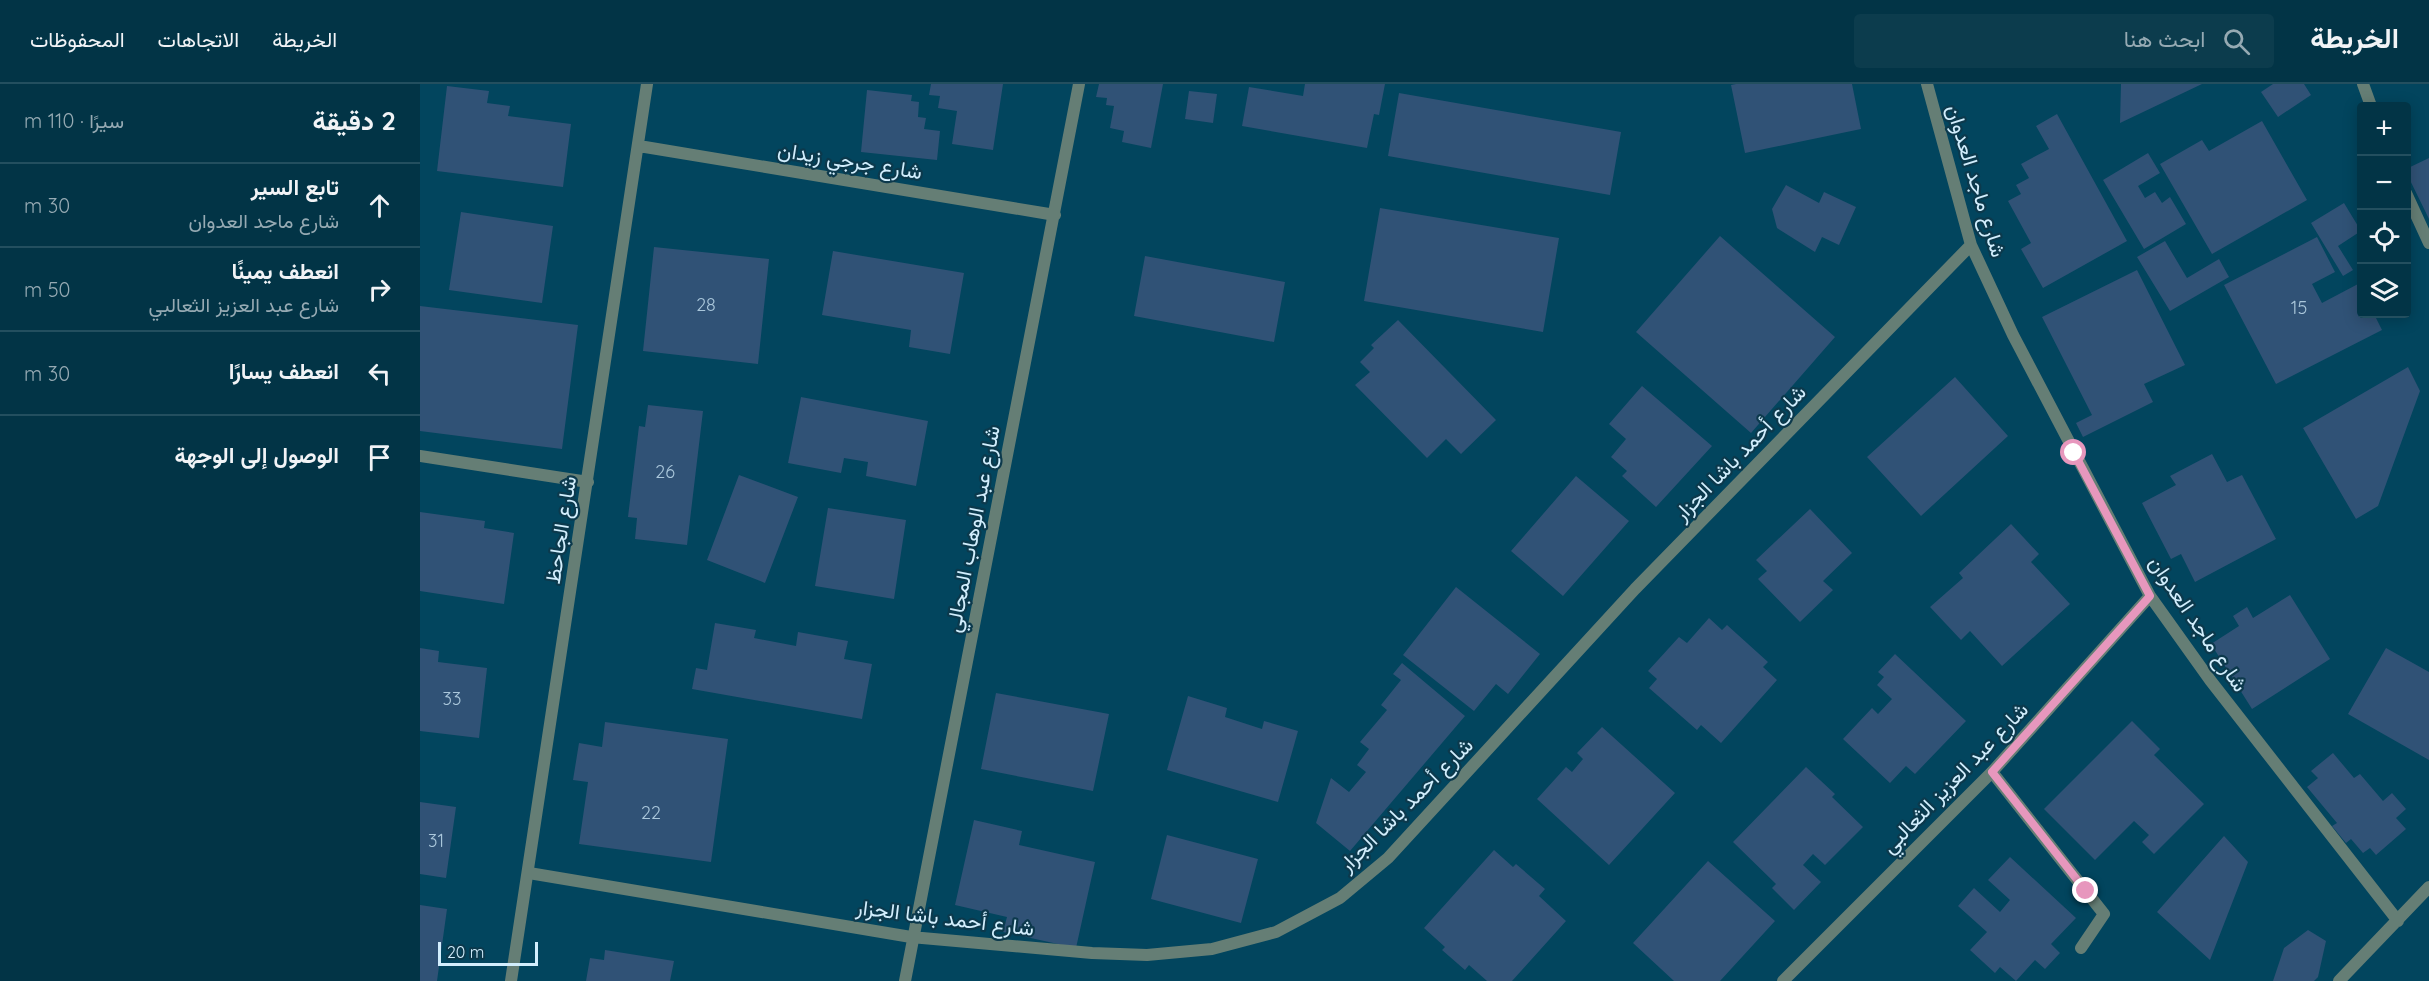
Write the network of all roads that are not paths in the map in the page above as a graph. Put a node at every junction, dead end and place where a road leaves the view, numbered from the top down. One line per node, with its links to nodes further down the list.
1 (647, 84): 6 (street, شارع الجاحظ)
2 (1079, 84): 8 (street, شارع عبد الوهاب المجالي)
3 (1927, 84): 10 (street, شارع ماجد العدوان)
4 (2363, 84): 5 (street)
5 (2370, 102)
6 (639, 146): 8 (street, شارع جرجي زيدان); 12 (street, شارع الجاحظ)
7 (2411, 204): 9 (street)
8 (1055, 215): 18 (street, شارع عبد الوهاب المجالي)
9 (2429, 243)
10 (1971, 244): 13 (street, شارع ماجد العدوان); 18 (street, شارع أحمد باشا الجزار)
11 (420, 456): 12 (street)
12 (588, 482): 15 (street, شارع الجاحظ)
13 (2150, 596): 14 (street, شارع عبد العزيز الثعالبي); 17 (street, شارع ماجد العدوان)
14 (1992, 772): 19 (street); 22 (street, شارع عبد العزيز الثعالبي)
15 (530, 873): 18 (street, شارع أحمد باشا الجزار); 20 (street, شارع الجاحظ)
16 (2429, 887): 17 (street)
17 (2398, 921): 23 (street)
18 (911, 937): 21 (street, شارع عبد الوهاب المجالي)
19 (2081, 948)
20 (511, 981)
21 (905, 981)
22 (1783, 981)
23 (2339, 981)

